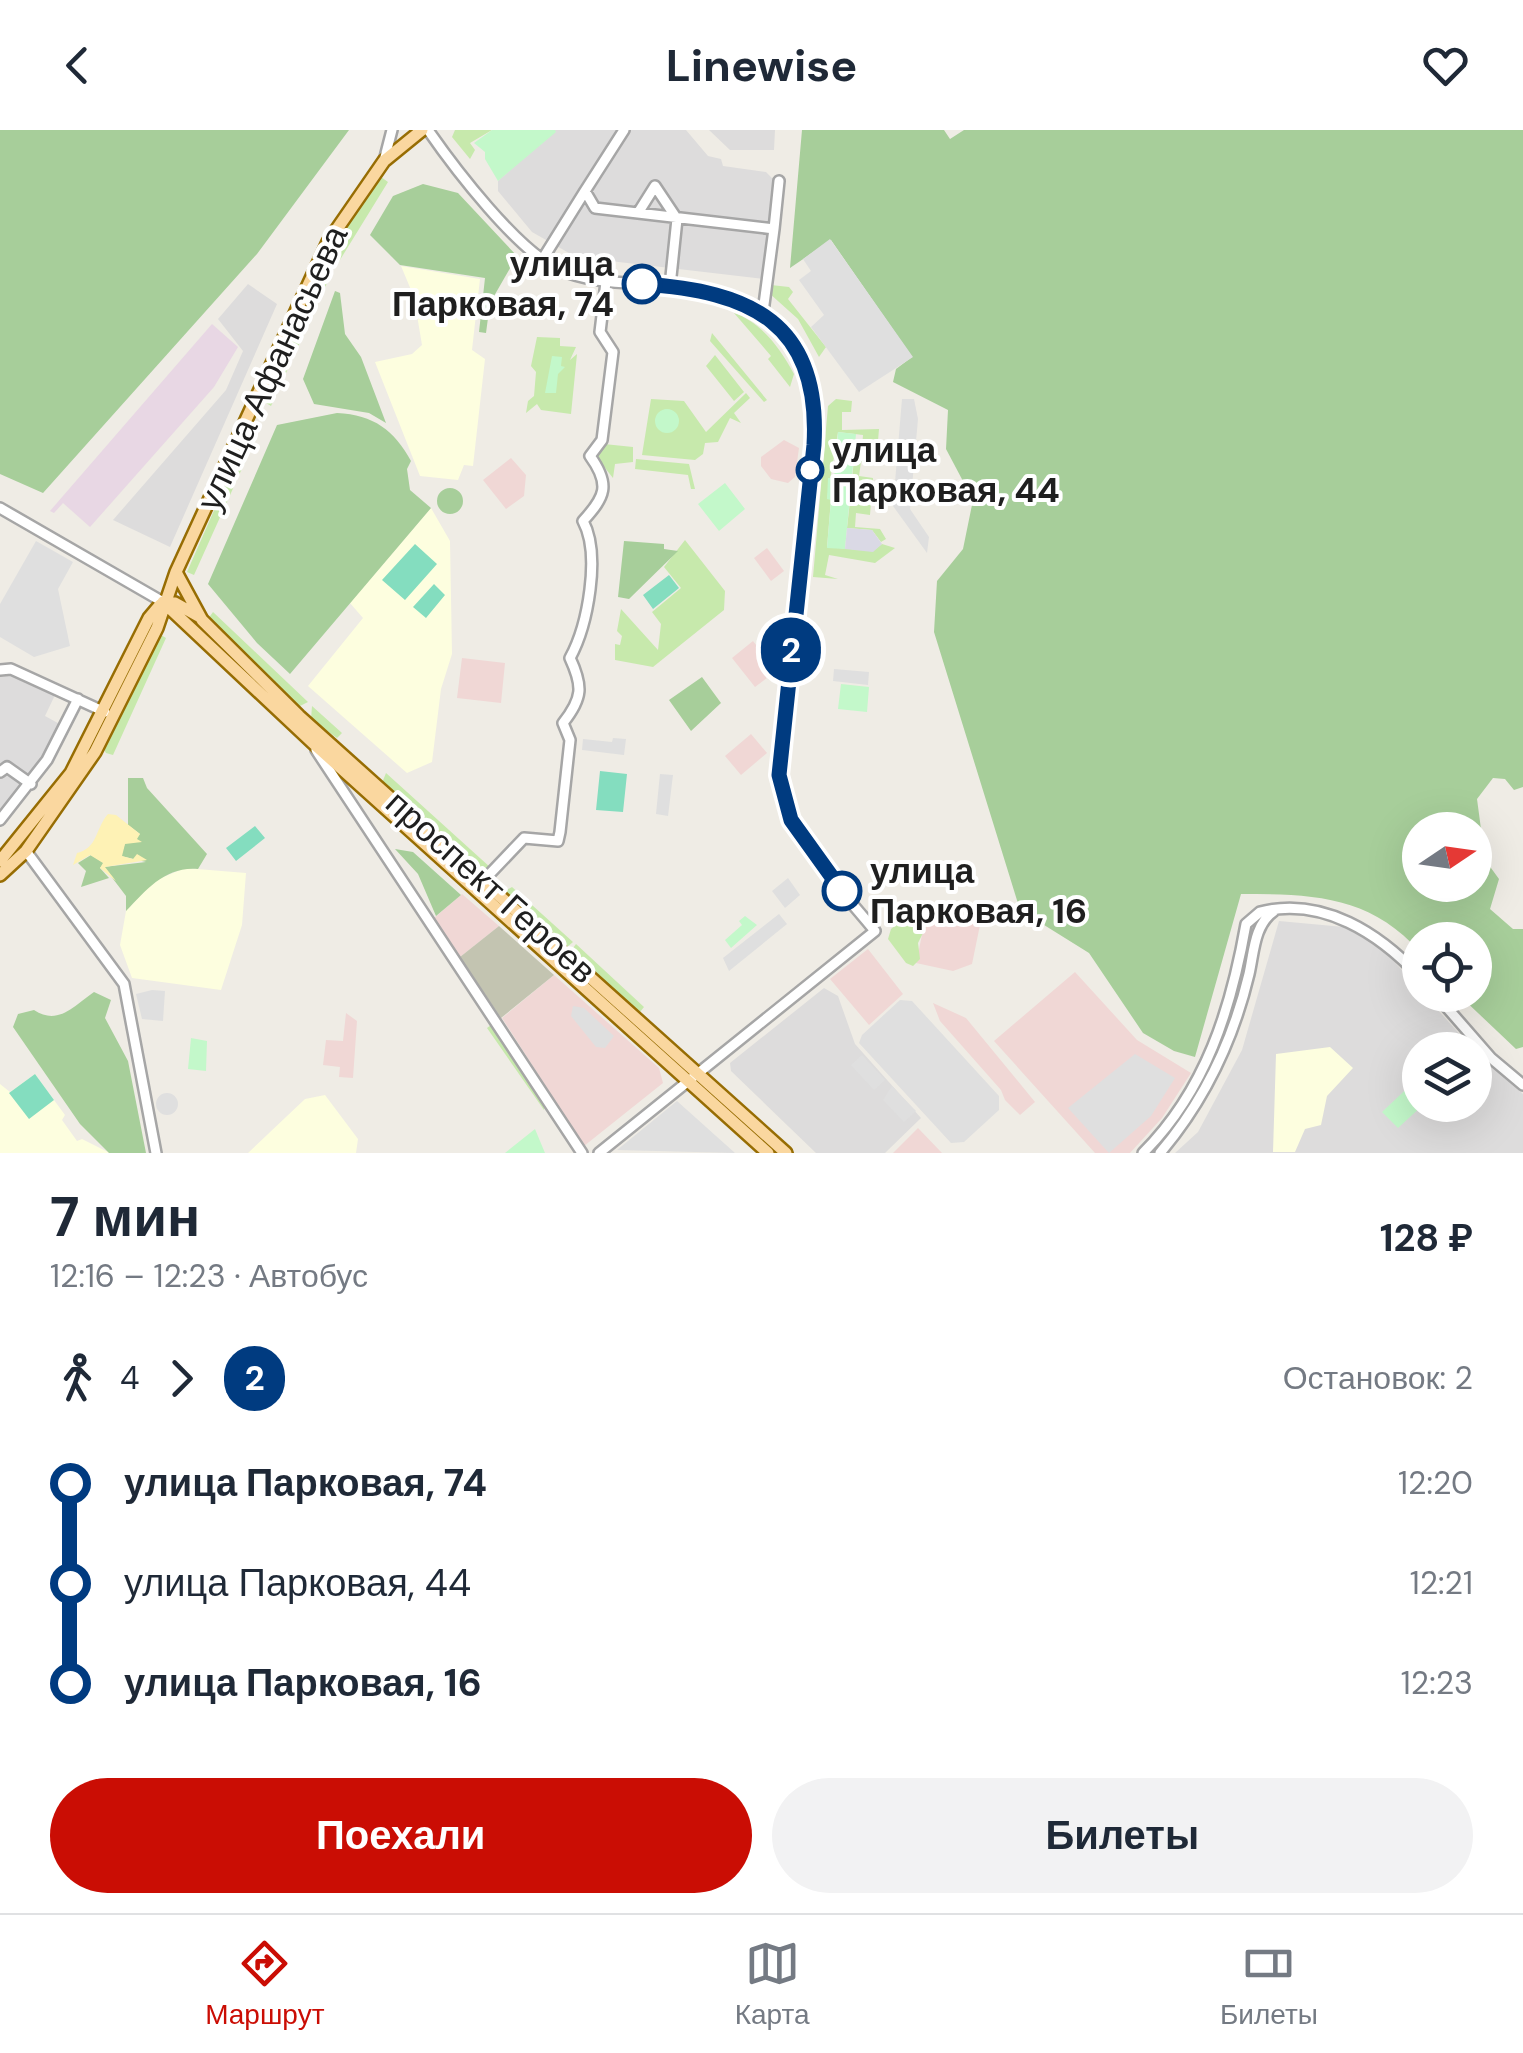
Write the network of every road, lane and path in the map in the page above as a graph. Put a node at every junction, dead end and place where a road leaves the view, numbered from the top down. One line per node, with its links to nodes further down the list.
1 (396, 130): 3 (street); 4 (street)
2 (624, 130): 6 (street)
3 (421, 132): 4 (main road, улица Афанасьева); 12 (street)
4 (384, 162): 17 (main road, улица Афанасьева)
5 (778, 181): 11 (street)
6 (585, 191): 7 (street); 8 (street)
7 (575, 206): 8 (street); 12 (street)
8 (595, 208): 9 (street)
9 (638, 213): 10 (street); 10 (street)
10 (677, 218): 11 (street); 14 (street)
11 (774, 228): 15 (street)
12 (542, 260): 13 (street)
13 (606, 282): 14 (street); 33 (street)
14 (670, 286): 15 (street)
15 (764, 312): 37 (street)
16 (0, 508): 18 (street)
17 (176, 572): 18 (main road, улица Афанасьева); 19 (main road)
18 (163, 602): 19 (main road); 20 (main road, проспект Героев); 21 (main road); 24 (main road)
19 (200, 617): 33 (main road, проспект Героев)
20 (182, 622): 21 (main road); 25 (main road, проспект Героев)
21 (158, 628): 30 (main road)
22 (0, 670): 23 (street)
23 (78, 699): 24 (street); 28 (street)
24 (105, 712): 30 (main road)
25 (313, 743): 37 (main road, проспект Героев); 40 (street, проспект Героев)
26 (7, 753): 27 (street)
27 (3, 770): 28 (street)
28 (31, 784): 29 (street)
29 (0, 820)
30 (21, 847): 31 (main road); 32 (main road); 39 (street)
31 (0, 861)
32 (0, 875)
33 (484, 881): 37 (main road, проспект Героев)
34 (1276, 910): 35 (street); 44 (street); 45 (street)
35 (1402, 958)
36 (1451, 1012): 38 (street)
37 (694, 1077): 41 (street); 42 (main road, проспект Героев); 43 (main road, проспект Героев)
38 (1523, 1085)
39 (156, 1153)
40 (582, 1153)
41 (599, 1153)
42 (768, 1153)
43 (786, 1153)
44 (1143, 1153)
45 (1160, 1153)

